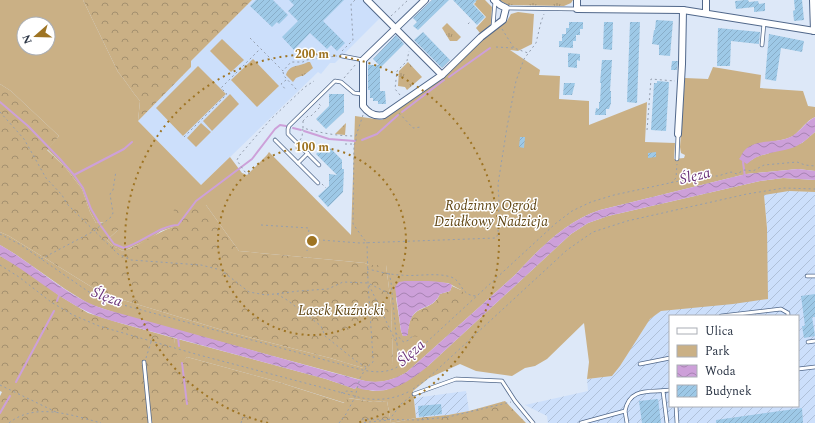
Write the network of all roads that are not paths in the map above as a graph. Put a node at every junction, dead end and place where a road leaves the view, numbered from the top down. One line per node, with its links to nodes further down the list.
1 (368, 0): 13 (street)
2 (425, 0): 13 (street)
3 (495, 0): 7 (street); 11 (lane)
4 (577, 0): 8 (street)
5 (706, 0): 10 (street)
6 (813, 0): 14 (street)
7 (506, 8): 8 (lane); 11 (street)
8 (577, 9): 9 (street)
9 (683, 10): 10 (street); 20 (street)
10 (706, 13): 12 (street)
11 (496, 24): 18 (street)
12 (764, 24): 14 (street); 15 (lane)
13 (395, 28): 17 (street); 18 (street)
14 (815, 31)
15 (762, 45)
16 (342, 56): 17 (lane)
17 (361, 60): 19 (street)
18 (442, 75): 19 (street)
19 (362, 94): 22 (lane)
20 (678, 134): 23 (lane)
21 (275, 140): 24 (lane)
22 (308, 153): 24 (lane); 25 (lane)
23 (677, 159)
24 (298, 163): 26 (lane)
25 (319, 164)
26 (318, 183)
27 (807, 276): 28 (lane)
28 (815, 276)
29 (730, 315): 30 (lane)
30 (788, 315)
31 (815, 341): 32 (lane)
32 (808, 342)
33 (669, 358): 35 (lane)
34 (144, 362): 43 (lane)
35 (640, 364)
36 (815, 367): 37 (lane)
37 (799, 369)
38 (669, 390): 39 (lane)
39 (663, 391): 42 (lane); 47 (lane)
40 (414, 394): 44 (lane)
41 (676, 407): 48 (lane)
42 (625, 411): 45 (lane); 46 (lane)
43 (150, 423)
44 (533, 423)
45 (581, 423)
46 (627, 423)
47 (667, 423)
48 (677, 423)

